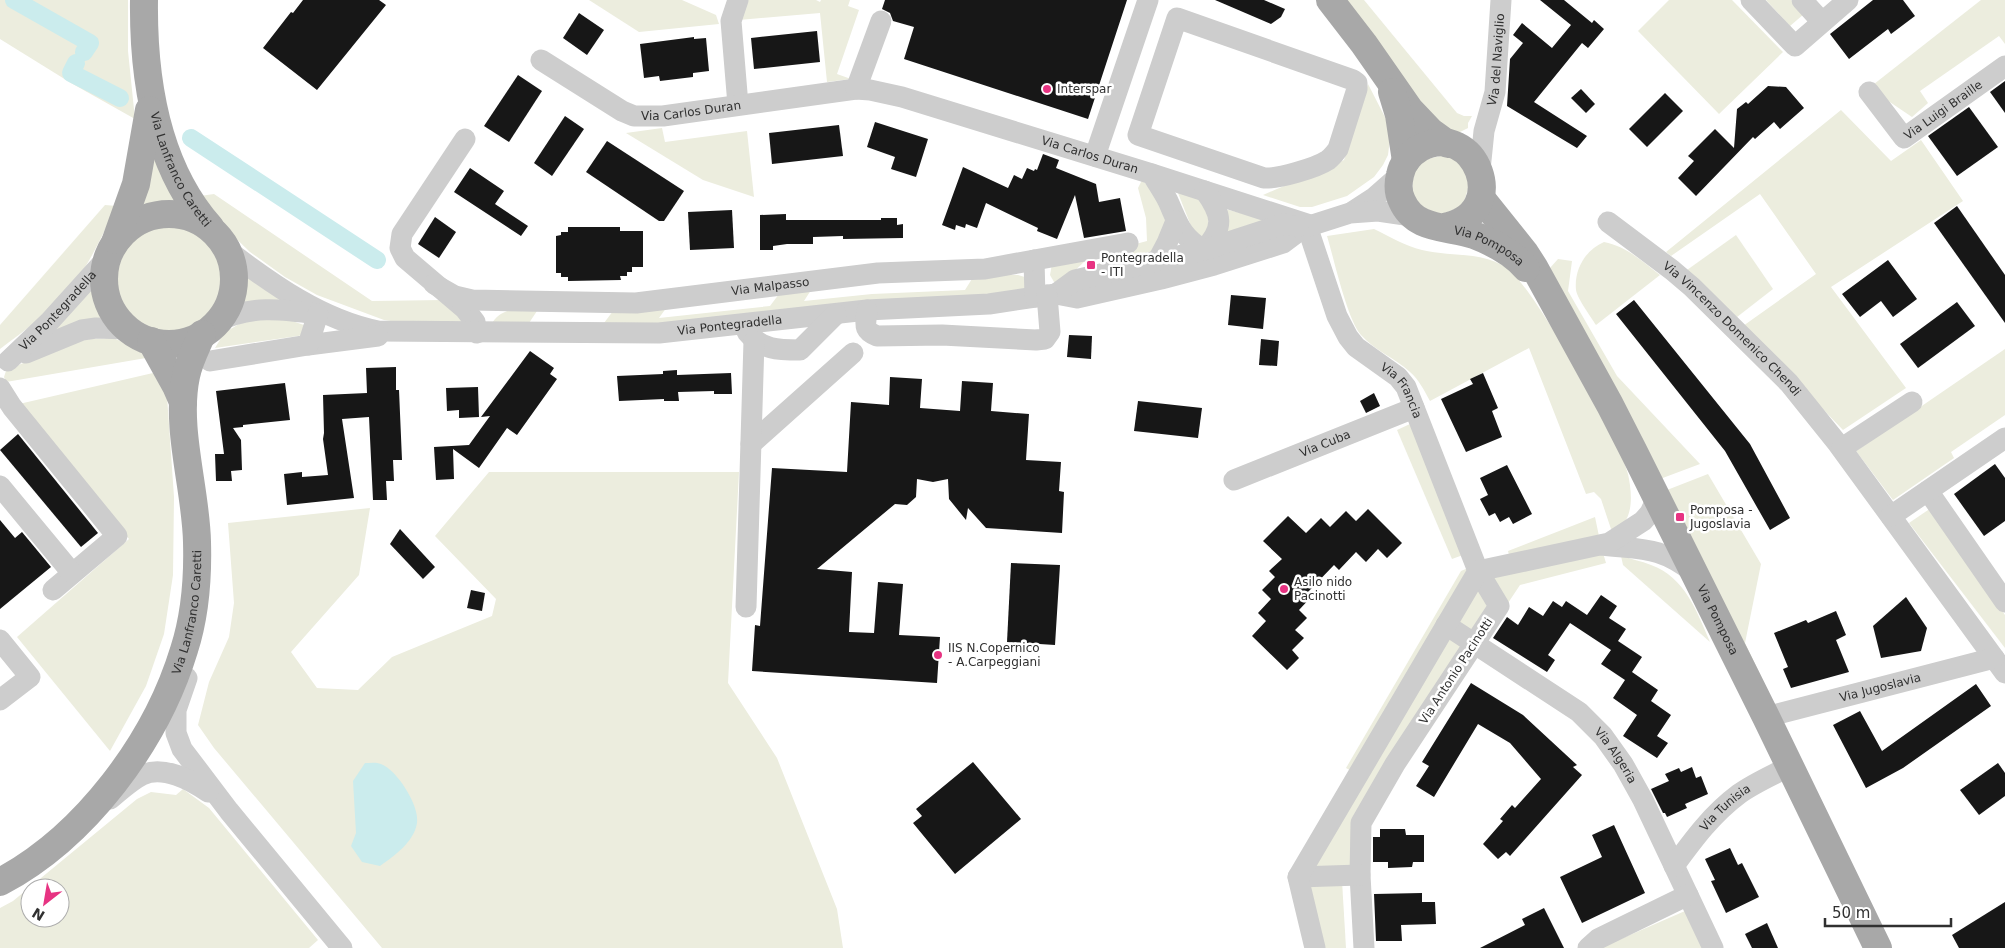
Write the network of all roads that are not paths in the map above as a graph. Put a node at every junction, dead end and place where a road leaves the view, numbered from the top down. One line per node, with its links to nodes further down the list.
1 (144, 0): 18 (main road, Via Lanfranco Caretti)
2 (738, 0): 19 (street)
3 (1148, 0): 12 (street)
4 (1330, 0): 14 (main road)
5 (1501, 0): 20 (street, Via del Naviglio)
6 (1751, 0): 10 (street)
7 (1802, 0): 10 (street)
8 (1848, 0): 10 (street)
9 (882, 21): 16 (street)
10 (1822, 22)
11 (541, 60): 19 (street, Via Carlos Duran)
12 (1125, 66): 15 (street); 23 (street)
13 (2005, 66): 17 (street, Via Luigi Braille)
14 (1385, 75): 22 (main road); 24 (main road)
15 (1158, 77): 15 (street)
16 (856, 89): 19 (street, Via Carlos Duran); 23 (street, Via Carlos Duran)
17 (1869, 92)
18 (151, 99): 35 (main road, Via Lanfranco Caretti); 37 (main road, Via Lanfranco Caretti)
19 (738, 105)
20 (1488, 117): 22 (street, Via del Naviglio); 25 (street, Via del Naviglio)
21 (465, 139): 41 (street, Via Malpasso)
22 (1451, 144): 24 (main road); 25 (main road)
23 (1095, 156): 26 (street, Via Carlos Duran)
24 (1403, 168): 29 (street, Via Pontegradella); 30 (main road)
25 (1480, 170): 28 (main road)
26 (1152, 174): 27 (street, Via Carlos Duran); 31 (street, Via Carlos Duran)
27 (1205, 191): 33 (street, Via Carlos Duran); 38 (street)
28 (1480, 198): 34 (main road, Via Pomposa); 43 (main road, Via Pomposa)
29 (1350, 213): 30 (street, Via Pontegradella); 33 (street, Via Pontegradella)
30 (1412, 216): 34 (main road, Via Pomposa)
31 (1176, 221): 38 (street, Via Carlos Duran); 40 (street)
32 (1608, 222): 66 (street, Via Vincenzo Domenico Chendi)
33 (1307, 226): 38 (street, Via Pontegradella); 63 (street, Via Francia)
34 (1444, 227): 43 (main road, Via Pomposa)
35 (222, 243): 37 (main road, Via Pontegradella); 48 (street, Via Pontegradella); 50 (main road)
36 (1128, 243): 39 (street, Via Malpasso)
37 (111, 249): 53 (main road, Via Pontegradella); 59 (street, Via Pontegradella)
38 (1206, 258): 40 (street, Via Pontegradella); 42 (street, Via Pontegradella)
39 (1034, 260): 42 (street); 44 (street, Via Malpasso)
40 (1157, 262): 42 (street, Via Pontegradella)
41 (434, 284): 44 (street, Via Malpasso); 52 (street, Via Malpasso)
42 (1046, 295): 45 (street, Via Pontegradella); 54 (street)
43 (1550, 296): 71 (main road, Via Pomposa)
44 (507, 301): 52 (street)
45 (944, 306): 46 (street, Via Pontegradella); 54 (street)
46 (867, 310): 47 (street, Via Pontegradella); 54 (street)
47 (836, 314): 49 (street, Via Pontegradella); 55 (street)
48 (326, 315): 50 (street, Via Pontegradella); 51 (street, Via Pontegradella); 56 (street)
49 (741, 324): 52 (street, Via Pontegradella); 55 (street)
50 (210, 328): 53 (main road, Via Pontegradella); 61 (main road, Via Lanfranco Caretti)
51 (401, 333): 52 (street, Via Pontegradella); 56 (street, Via Pontegradella)
52 (477, 333)
53 (139, 335): 59 (street, Via Pontegradella); 61 (main road, Via Lanfranco Caretti)
54 (942, 335)
55 (754, 341): 65 (street)
56 (308, 345): 58 (street, Via Pontegradella)
57 (854, 353): 65 (street)
58 (210, 361)
59 (4, 363)
60 (0, 388): 76 (street)
61 (183, 402): 67 (main road, Via Lanfranco Caretti)
62 (1912, 402): 66 (street)
63 (1414, 408): 68 (street, Via Cuba); 75 (street, Via Francia)
64 (2005, 438): 70 (street)
65 (751, 444): 80 (street)
66 (1842, 448): 72 (street, Via Vincenzo Domenico Chendi)
67 (189, 478): 74 (main road, Via Lanfranco Caretti); 88 (main road, Via Lanfranco Caretti)
68 (1234, 480)
69 (0, 486): 76 (street)
70 (1928, 491): 72 (street); 79 (street)
71 (1657, 498): 73 (street); 77 (main road, Via Pomposa)
72 (1891, 516): 84 (street, Via Vincenzo Domenico Chendi)
73 (1601, 546): 75 (street); 77 (street)
74 (197, 558): 88 (main road, Via Lanfranco Caretti); 90 (street)
75 (1478, 571): 81 (street); 83 (street, Via Antonio Pacinotti)
76 (72, 573): 78 (street)
77 (1695, 574): 86 (main road, Via Pomposa)
78 (52, 590)
79 (2005, 602)
80 (746, 607)
81 (1446, 625): 83 (street, Via Algeria); 87 (street)
82 (0, 640): 85 (street)
83 (1473, 644): 89 (street, Via Antonio Pacinotti); 96 (street, Via Algeria)
84 (2000, 665): 86 (street, Via Jugoslavia)
85 (0, 700)
86 (1766, 717): 91 (main road, Via Pomposa)
87 (1384, 731): 89 (street); 98 (street)
88 (136, 735): 90 (street); 92 (street); 94 (main road, Via Lanfranco Caretti); 97 (main road, Via Lanfranco Caretti)
89 (1407, 746): 95 (street, Via Antonio Pacinotti)
90 (182, 749): 93 (street)
91 (1790, 766): 96 (street, Via Tunisia); 106 (main road, Via Pomposa)
92 (180, 776): 93 (street); 94 (street)
93 (229, 811): 102 (street)
94 (65, 836): 99 (main road, Via Lanfranco Caretti)
95 (1360, 864): 98 (street); 101 (street)
96 (1674, 866): 100 (street, Via Algeria)
97 (0, 868)
98 (1298, 877): 103 (street)
99 (0, 882)
100 (1688, 895): 104 (street); 105 (street, Via Algeria)
101 (1364, 942)
102 (342, 948)
103 (1315, 948)
104 (1588, 948)
105 (1712, 948)
106 (1878, 948)

